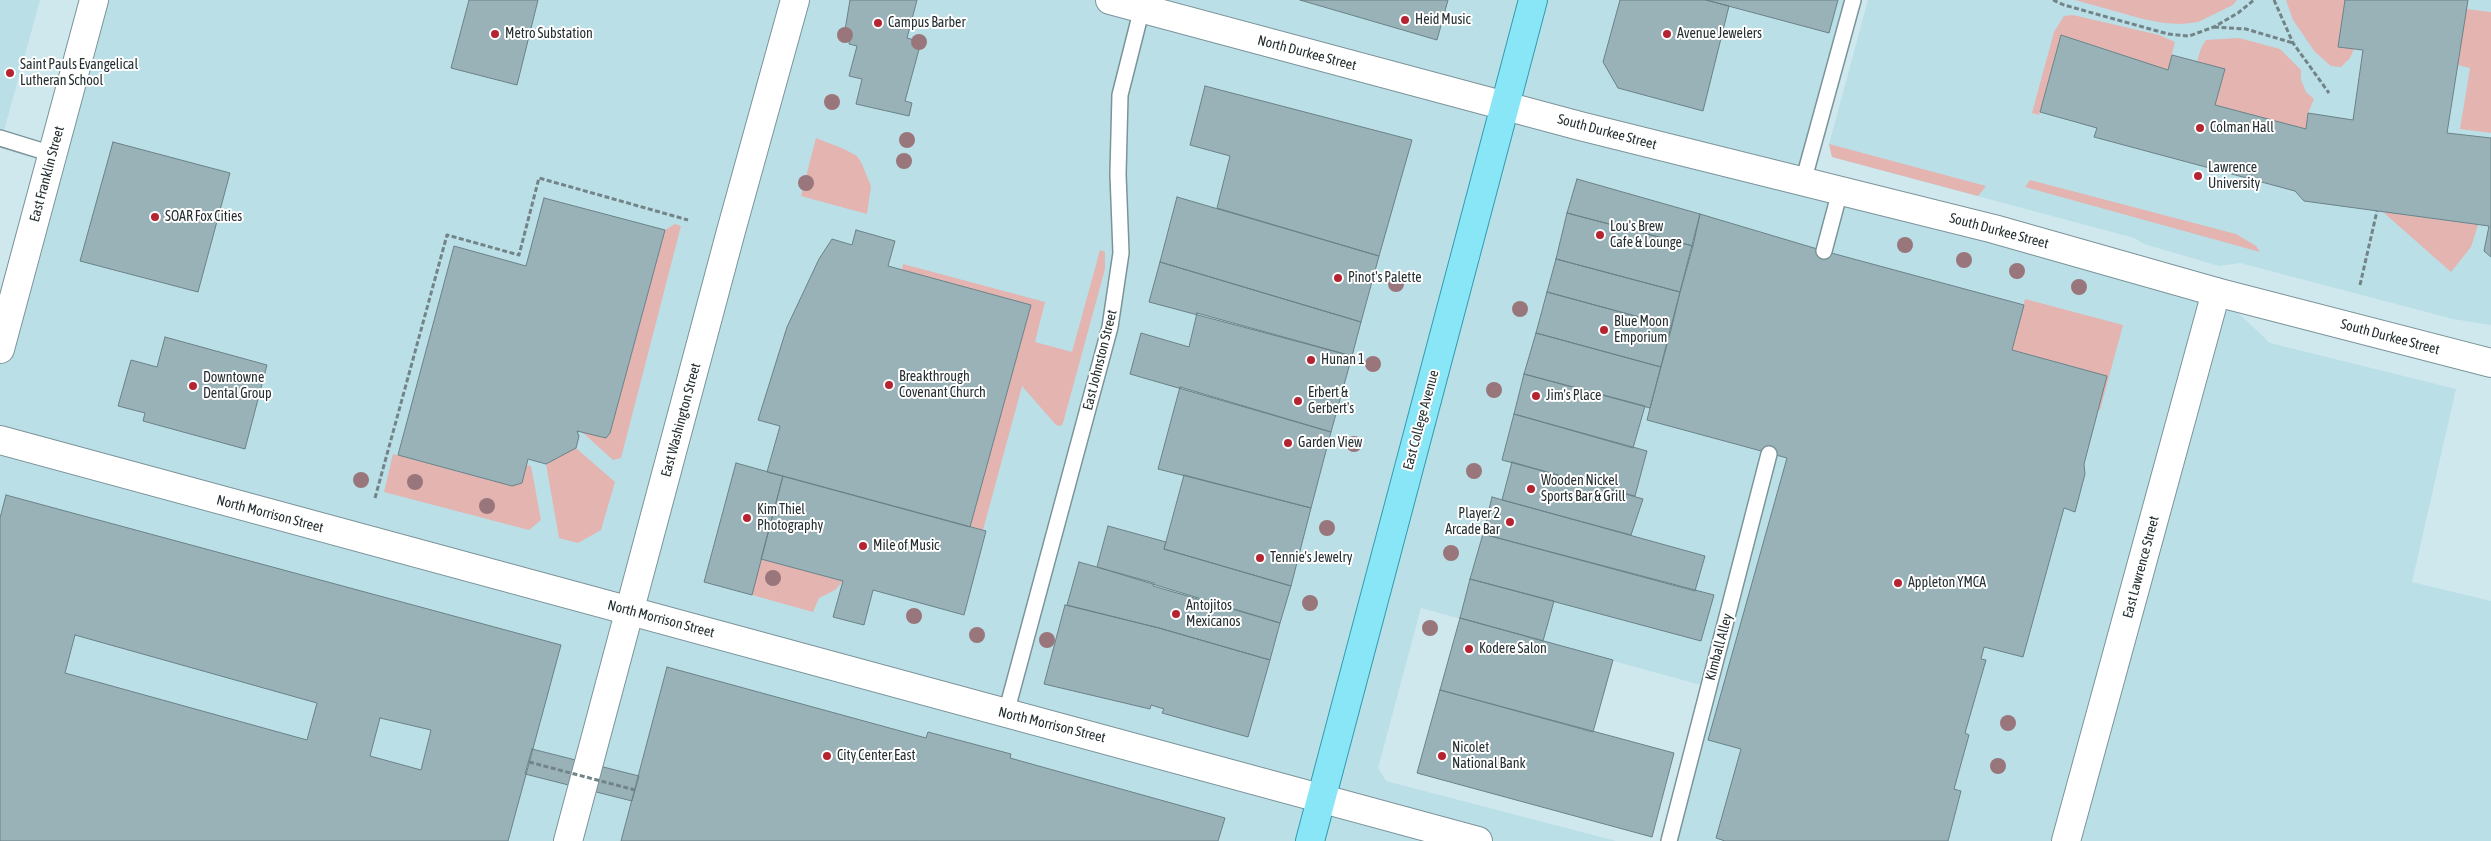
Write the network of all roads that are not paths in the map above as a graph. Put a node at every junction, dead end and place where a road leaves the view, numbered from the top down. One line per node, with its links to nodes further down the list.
1 (94, 0): 9 (street, East Franklin Street)
2 (795, 0): 18 (street, East Washington Street)
3 (1110, 0): 6 (street, North Durkee Street)
4 (1533, 0): 7 (main road, East College Avenue)
5 (1853, 0): 10 (lane)
6 (1143, 5): 7 (street, North Durkee Street); 19 (lane, East Johnston Street)
7 (1506, 106): 10 (street, South Durkee Street); 20 (main road, East College Avenue)
8 (0, 138): 9 (lane)
9 (52, 154): 14 (street, East Franklin Street)
10 (1803, 182): 11 (street, South Durkee Street)
11 (1840, 191): 12 (lane); 13 (street, South Durkee Street)
12 (1824, 251)
13 (2216, 292): 15 (street, South Durkee Street); 25 (street, East Lawrence Street)
14 (0, 349)
15 (2491, 363)
16 (0, 440): 18 (street, North Morrison Street)
17 (1769, 454): 24 (lane, Kimball Alley)
18 (630, 611): 19 (street, North Morrison Street); 21 (street, East Washington Street)
19 (1006, 714): 20 (street, North Morrison Street)
20 (1322, 798): 22 (main road, East College Avenue); 23 (street, North Morrison Street)
21 (568, 841)
22 (1310, 841)
23 (1478, 841)
24 (1669, 841)
25 (2066, 841)

